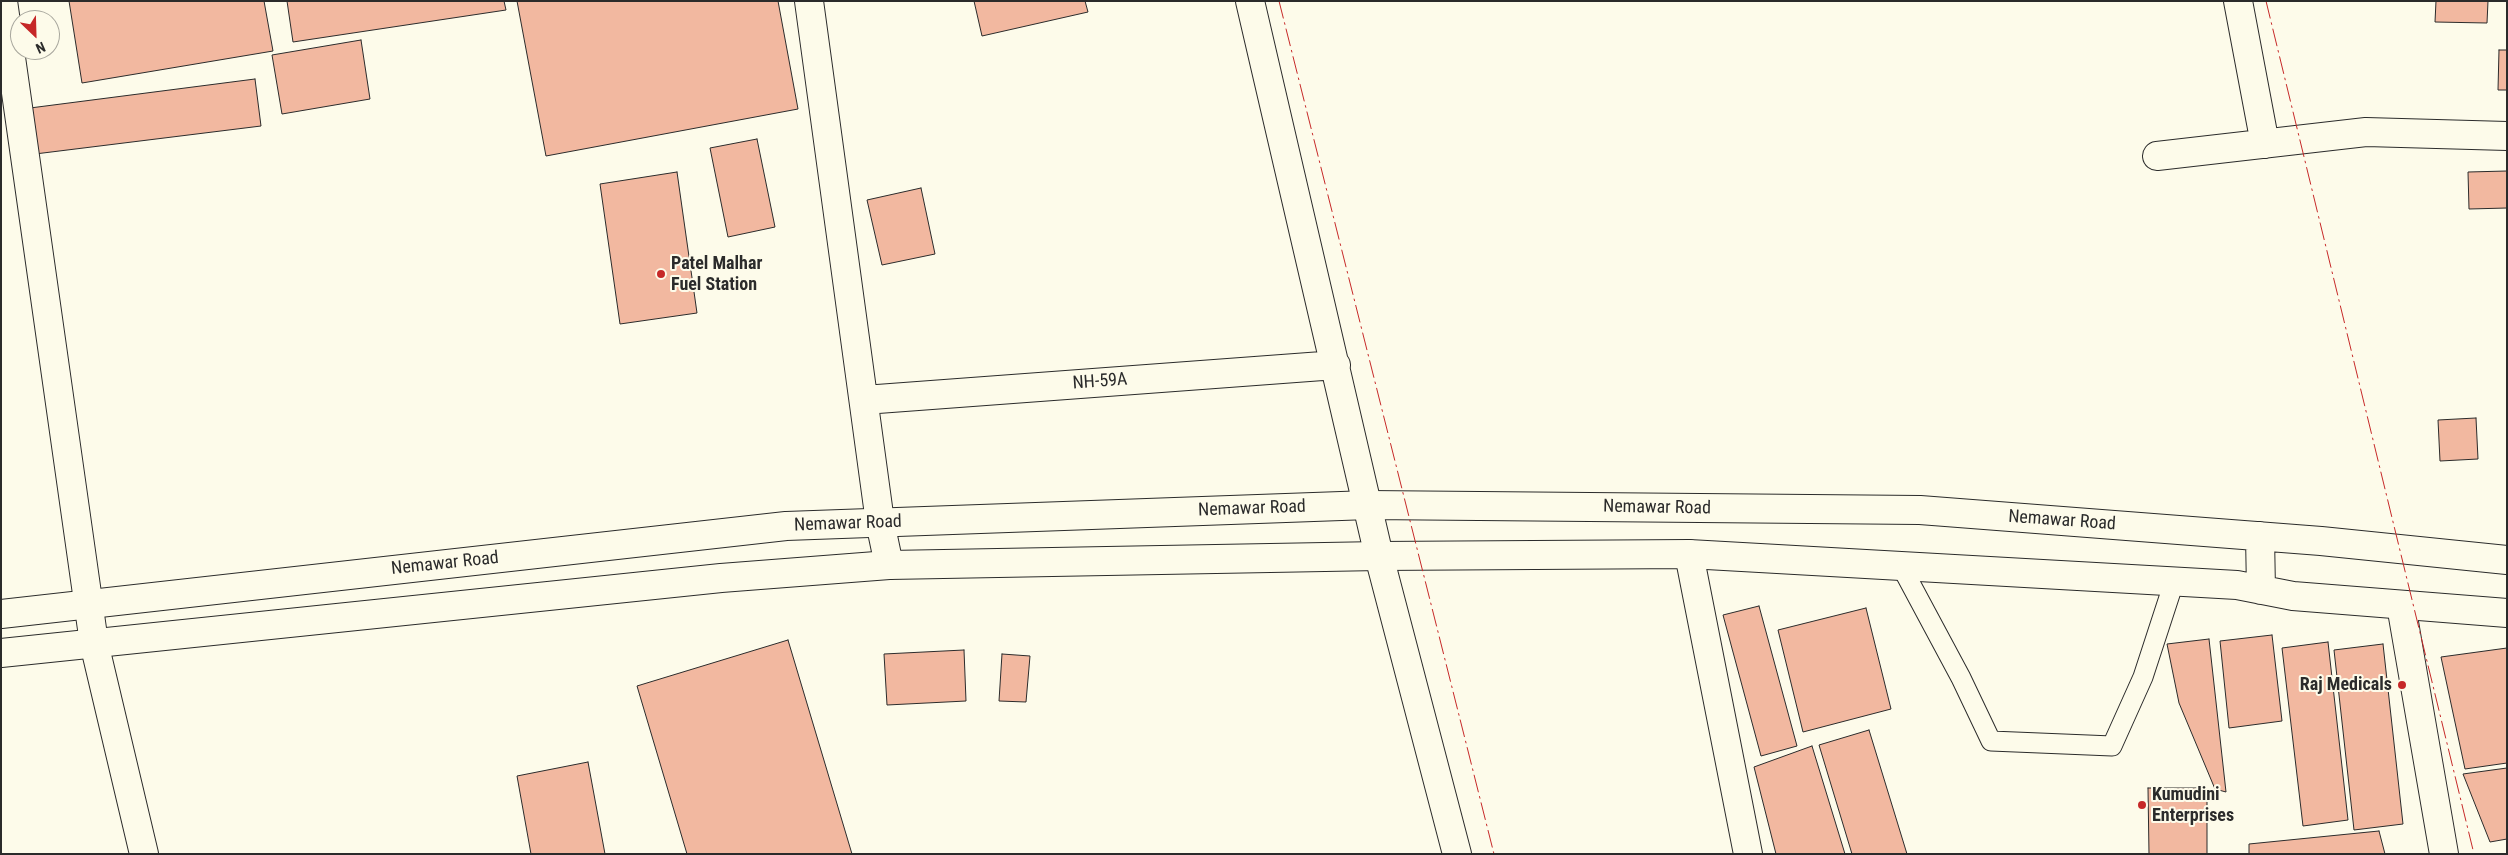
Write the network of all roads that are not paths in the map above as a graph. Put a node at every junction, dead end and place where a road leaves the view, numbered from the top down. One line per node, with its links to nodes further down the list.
1 (3, 1): 20 (main road)
2 (808, 1): 9 (main road)
3 (1250, 1): 8 (main road)
4 (2238, 1): 6 (main road)
5 (2507, 136): 6 (main road)
6 (2265, 144): 7 (main road)
7 (2157, 156)
8 (1336, 365): 9 (main road, NH-59A); 10 (main road)
9 (864, 400): 11 (main road)
10 (1369, 505): 11 (main road, Nemawar Road); 12 (main road, Nemawar Road); 14 (main road)
11 (880, 522): 16 (main road); 20 (main road, Nemawar Road)
12 (2260, 536): 15 (main road, Nemawar Road); 19 (main road)
13 (1689, 554): 14 (main road); 17 (main road); 28 (main road)
14 (1379, 556): 16 (main road); 27 (main road)
15 (2507, 560)
16 (889, 565): 24 (main road)
17 (1901, 566): 18 (main road); 18 (lane)
18 (2174, 582): 19 (main road)
19 (2261, 590): 21 (main road)
20 (88, 604): 23 (main road, Nemawar Road); 24 (main road)
21 (2400, 605): 22 (main road); 29 (main road)
22 (2507, 613)
23 (1, 614)
24 (94, 643): 25 (main road); 26 (main road)
25 (1, 653)
26 (144, 854)
27 (1457, 854)
28 (1748, 854)
29 (2444, 854)

